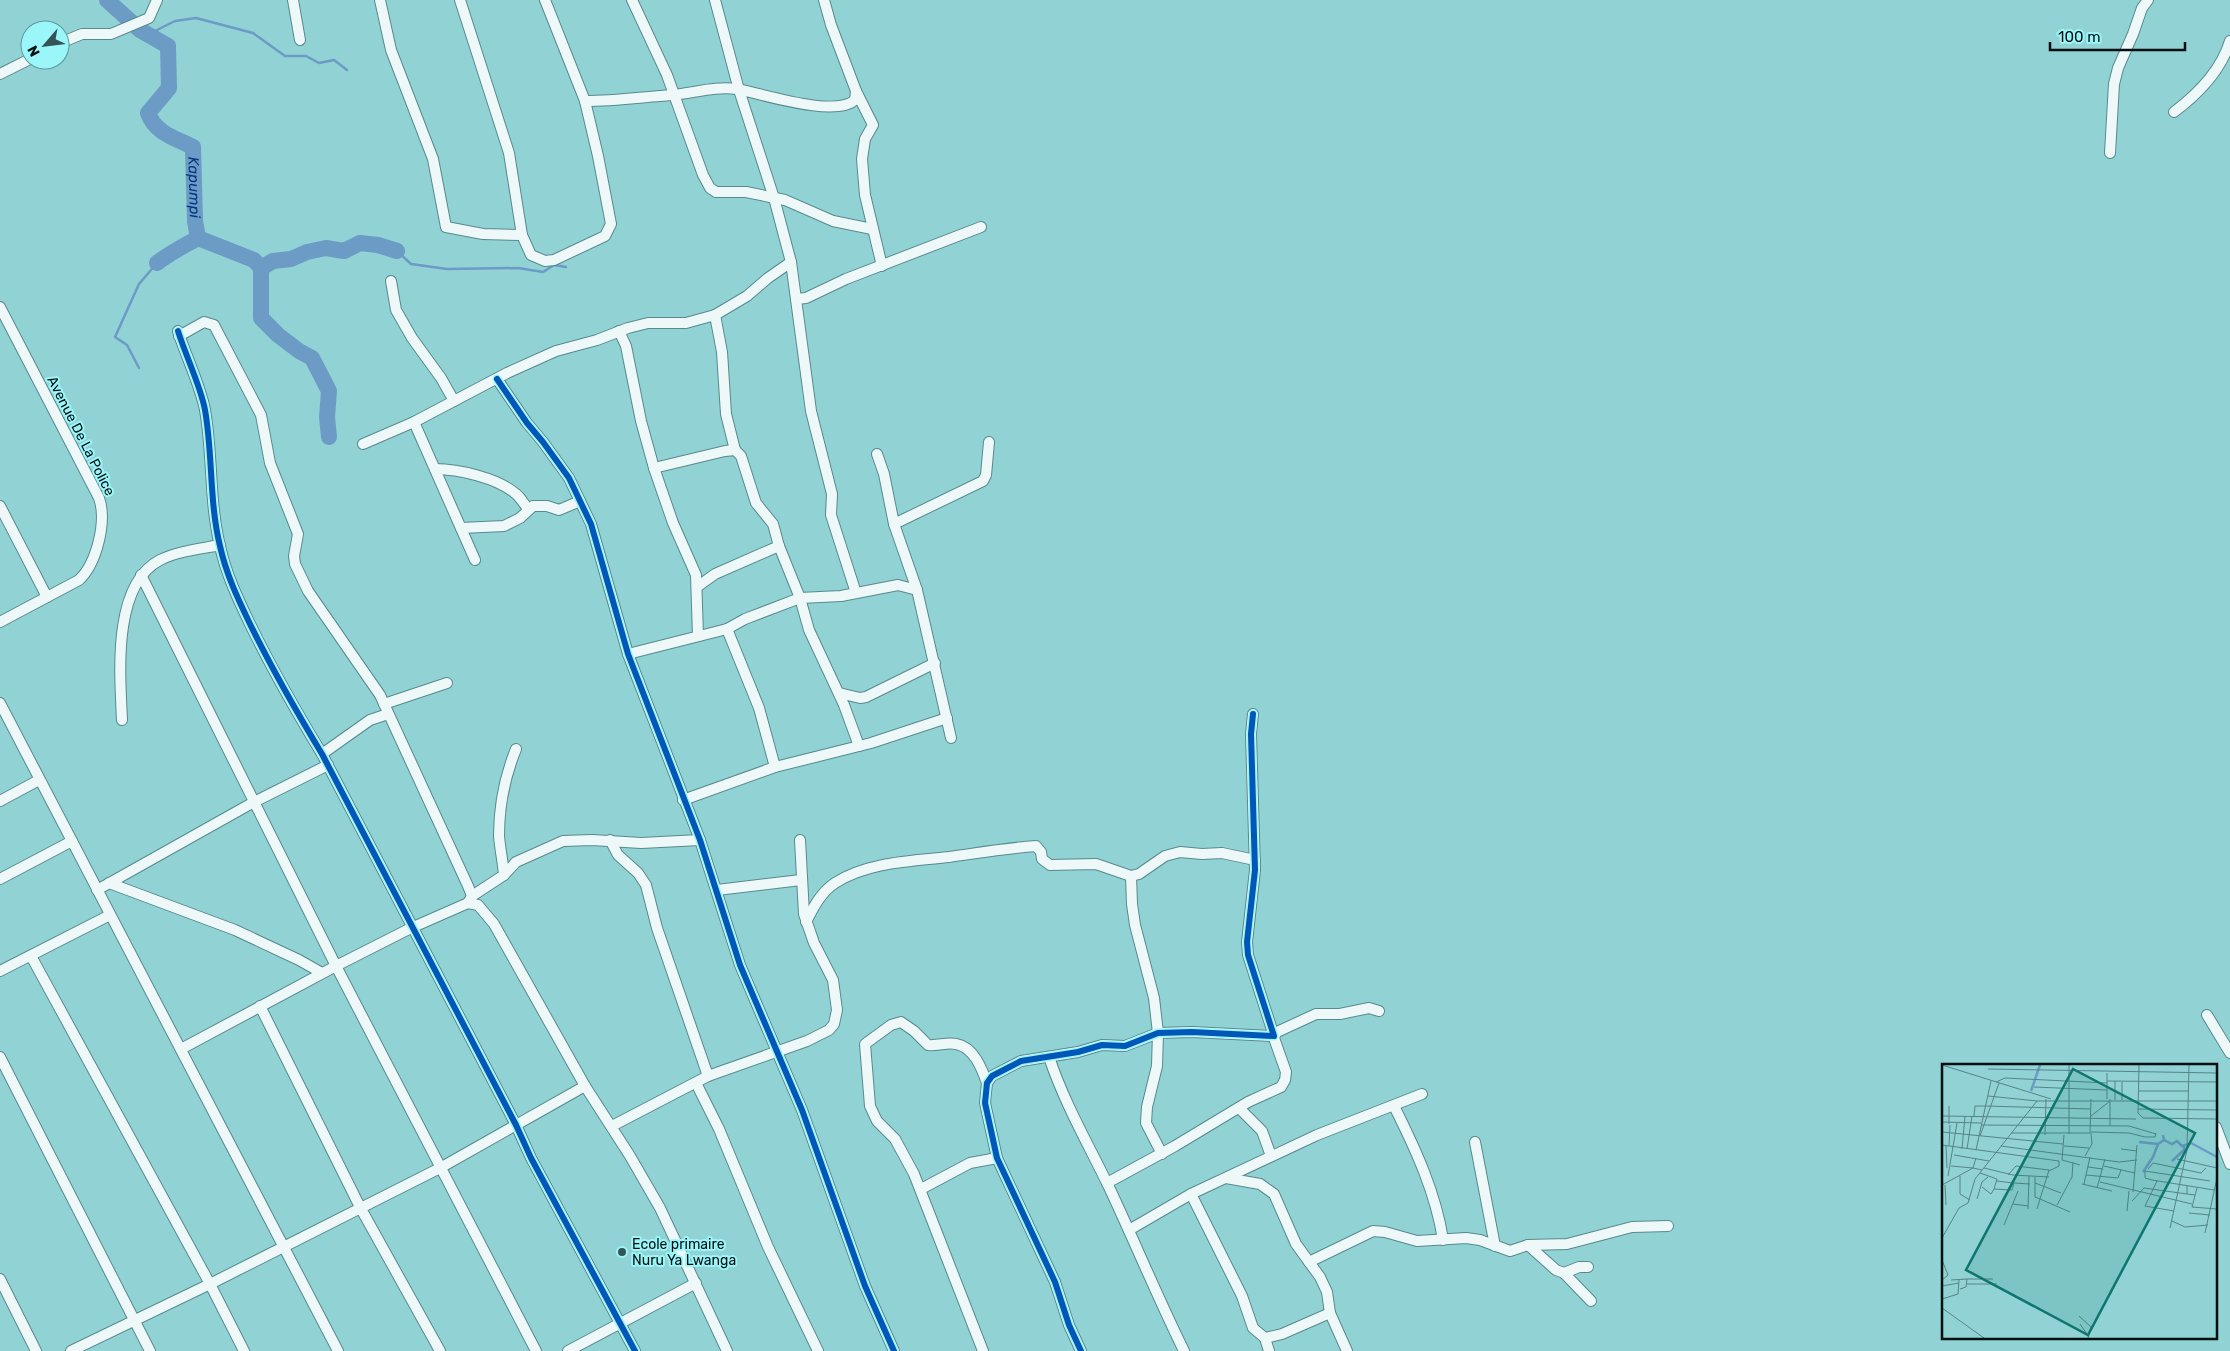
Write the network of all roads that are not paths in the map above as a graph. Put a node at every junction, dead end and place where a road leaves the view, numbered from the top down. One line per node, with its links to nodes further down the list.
1 (156, 0): 10 (street)
2 (294, 0): 11 (street)
3 (380, 0): 24 (street)
4 (460, 0): 24 (street)
5 (546, 0): 18 (street)
6 (632, 0): 17 (street)
7 (715, 0): 15 (street)
8 (824, 0): 16 (street)
9 (2148, 0): 20 (street)
10 (70, 39)
11 (300, 40)
12 (2230, 41): 19 (street)
13 (20, 63): 14 (street)
14 (0, 74)
15 (740, 90): 16 (street); 17 (street); 21 (street)
16 (856, 91): 23 (street)
17 (674, 94): 18 (street); 21 (street)
18 (584, 101): 24 (street)
19 (2174, 112)
20 (2110, 153)
21 (774, 198): 23 (street); 25 (street)
22 (980, 227): 26 (street)
23 (872, 229): 26 (street)
24 (522, 235)
25 (791, 262): 28 (street); 30 (street)
26 (882, 266): 28 (street)
27 (390, 282): 33 (street)
28 (796, 299): 52 (street)
29 (0, 307): 53 (street, Avenue De La Police)
30 (715, 315): 31 (street); 37 (street)
31 (619, 331): 32 (street); 39 (street)
32 (497, 379): 33 (street); 41 (street)
33 (454, 402): 34 (street)
34 (414, 422): 36 (street); 40 (street)
35 (989, 442): 44 (street)
36 (363, 444)
37 (735, 450): 39 (street); 47 (street)
38 (877, 454): 44 (street)
39 (654, 468): 50 (street)
40 (435, 469): 43 (street); 45 (street)
41 (580, 501): 43 (street); 58 (street)
42 (0, 506): 53 (street)
43 (528, 509): 45 (street)
44 (894, 524): 51 (street)
45 (461, 528): 48 (street)
46 (220, 545): 49 (street); 63 (street); 70 (street)
47 (779, 546): 50 (street); 54 (street)
48 (475, 560)
49 (141, 575): 66 (street); 76 (street)
50 (697, 587): 57 (street)
51 (917, 590): 52 (street); 59 (street)
52 (856, 593): 54 (street)
53 (47, 597): 55 (street, Avenue De La Police)
54 (800, 598): 56 (street); 61 (street)
55 (0, 622)
56 (726, 629): 57 (street); 72 (street)
57 (698, 636): 58 (street)
58 (628, 654): 74 (street)
59 (935, 662): 61 (street); 65 (street)
60 (447, 683): 63 (street)
61 (839, 693): 68 (street)
62 (0, 703): 73 (street)
63 (386, 709): 70 (street); 89 (street)
64 (1253, 714): 81 (street)
65 (947, 718): 67 (street); 68 (street)
66 (122, 720)
67 (951, 738)
68 (859, 746): 72 (street)
69 (516, 749): 82 (street)
70 (322, 754): 71 (street)
71 (328, 765): 76 (street); 92 (street)
72 (775, 767): 74 (street)
73 (39, 780): 75 (street); 80 (street)
74 (683, 800): 78 (street)
75 (0, 801)
76 (254, 802): 86 (street); 94 (street)
77 (610, 840): 78 (street); 82 (street); 107 (street)
78 (700, 840): 88 (street)
79 (800, 840): 85 (street)
80 (72, 842): 84 (street); 87 (street)
81 (1255, 860): 83 (street); 101 (street)
82 (504, 875): 89 (street)
83 (1131, 876): 91 (street); 100 (street)
84 (0, 879)
85 (801, 880): 88 (street); 91 (street)
86 (109, 883): 87 (street); 96 (street)
87 (97, 890): 90 (street)
88 (717, 890): 103 (street)
89 (470, 900): 92 (street); 110 (street)
90 (110, 915): 93 (street); 102 (street)
91 (806, 922): 103 (street)
92 (411, 928): 94 (street); 114 (street)
93 (31, 956): 95 (street); 139 (street)
94 (336, 966): 96 (street); 122 (street)
95 (0, 971)
96 (322, 974): 97 (street)
97 (260, 1006): 102 (street); 127 (street)
98 (1379, 1011): 101 (street)
99 (2207, 1015): 104 (street)
100 (1158, 1033): 101 (street); 105 (street); 118 (street)
101 (1274, 1036): 113 (street)
102 (181, 1049): 132 (street)
103 (777, 1052): 107 (street); 156 (street)
104 (2230, 1053)
105 (1049, 1057): 109 (street); 124 (street)
106 (0, 1058): 142 (street)
107 (708, 1076): 108 (street)
108 (696, 1083): 115 (street); 155 (street)
109 (987, 1083): 120 (street); 125 (street)
110 (585, 1086): 114 (street); 115 (street)
111 (1422, 1094): 112 (street)
112 (1394, 1106): 119 (street); 130 (street)
113 (1239, 1108): 118 (street); 119 (street)
114 (516, 1125): 122 (street); 143 (street)
115 (612, 1126): 138 (street)
116 (2218, 1132): 121 (street)
117 (1475, 1142): 133 (street)
118 (1162, 1154): 124 (street)
119 (1271, 1156): 123 (street)
120 (997, 1158): 125 (street); 158 (street)
121 (2230, 1164)
122 (440, 1168): 127 (street); 151 (street)
123 (1225, 1178): 126 (street); 134 (street)
124 (1107, 1184): 129 (street)
125 (921, 1189): 157 (street)
126 (1191, 1194): 129 (street); 144 (street)
127 (360, 1207): 132 (street); 150 (street)
128 (1668, 1226): 131 (street)
129 (1129, 1230): 159 (street)
130 (1442, 1240): 133 (street); 134 (street)
131 (1528, 1245): 133 (street); 136 (street)
132 (283, 1246): 139 (street); 149 (street)
133 (1495, 1246)
134 (1309, 1262): 141 (street)
135 (1588, 1267): 136 (street)
136 (1564, 1273): 140 (street)
137 (0, 1279): 145 (street)
138 (696, 1283): 143 (street); 154 (street)
139 (210, 1284): 142 (street); 148 (street)
140 (1591, 1301)
141 (1330, 1312): 144 (street); 161 (street)
142 (134, 1320): 146 (street); 147 (street)
143 (620, 1322): 152 (street); 153 (street)
144 (1265, 1338): 160 (street)
145 (36, 1351)
146 (71, 1351)
147 (150, 1351)
148 (244, 1351)
149 (338, 1351)
150 (440, 1351)
151 (536, 1351)
152 (568, 1351)
153 (635, 1351)
154 (727, 1351)
155 (818, 1351)
156 (894, 1351)
157 (982, 1351)
158 (1082, 1351)
159 (1184, 1351)
160 (1269, 1351)
161 (1347, 1351)

